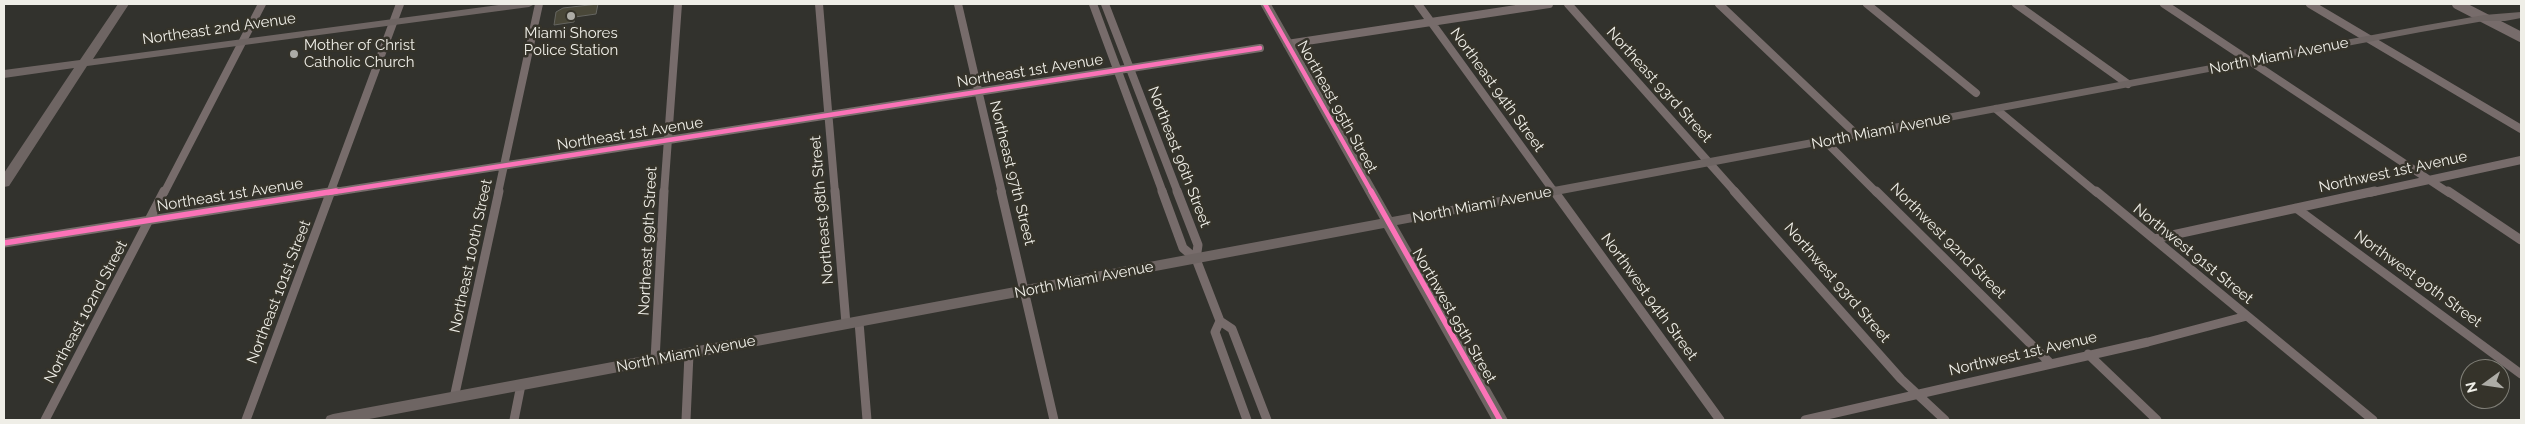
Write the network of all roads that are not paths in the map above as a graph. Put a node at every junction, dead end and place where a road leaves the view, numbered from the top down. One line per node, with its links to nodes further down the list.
1 (123, 4): 32 (main road)
2 (262, 4): 28 (street, Northeast 102nd Street)
3 (400, 4): 24 (street, Northeast 101st Street)
4 (529, 4): 24 (main road, Northeast 2nd Avenue)
5 (539, 4): 47 (street, Northeast 100th Street)
6 (678, 4): 43 (street, Northeast 99th Street)
7 (819, 4): 40 (street, Northeast 98th Street)
8 (958, 4): 37 (street, Northeast 97th Street)
9 (1092, 4): 34 (street, Northeast 96th Street)
10 (1105, 4): 33 (street, Northeast 96th Street)
11 (1265, 4): 29 (main road, Northeast 95th Street)
12 (1418, 4): 25 (street, Northeast 94th Street)
13 (1549, 4): 25 (street)
14 (1568, 4): 46 (street, Northeast 93rd Street)
15 (1719, 4): 42 (street)
16 (1867, 4): 38 (street)
17 (2016, 4): 36 (street)
18 (2164, 4): 31 (street)
19 (2310, 4): 27 (street)
20 (2457, 4): 23 (street)
21 (2521, 6): 23 (main road, North Miami Avenue)
22 (2521, 15): 23 (main road, North Miami Avenue)
23 (2484, 18): 26 (street); 27 (main road, North Miami Avenue)
24 (393, 22): 28 (main road, Northeast 2nd Avenue); 50 (street, Northeast 101st Street)
25 (1431, 22): 29 (street); 51 (street, Northeast 94th Street)
26 (2521, 37)
27 (2369, 39): 31 (main road, North Miami Avenue); 41 (street)
28 (242, 42): 32 (main road, Northeast 2nd Avenue); 53 (street, Northeast 102nd Street)
29 (1287, 44): 54 (main road, Northeast 95th Street)
30 (1260, 48): 33 (street, Northeast 1st Avenue)
31 (2252, 61): 36 (main road, North Miami Avenue); 48 (street)
32 (85, 63): 35 (main road, Northeast 2nd Avenue); 49 (main road)
33 (1130, 68): 34 (street, Northeast 1st Avenue); 58 (street, Northeast 96th Street)
34 (1117, 70): 37 (street, Northeast 1st Avenue); 58 (street, Northeast 96th Street)
35 (4, 74)
36 (2128, 84): 39 (main road, North Miami Avenue)
37 (978, 92): 40 (street, Northeast 1st Avenue); 59 (street, Northeast 97th Street)
38 (1976, 93)
39 (1996, 109): 42 (main road, North Miami Avenue); 55 (street, Northwest 91st Street)
40 (828, 116): 43 (street, Northeast 1st Avenue); 62 (street, Northeast 98th Street)
41 (2521, 130)
42 (1857, 135): 44 (main road, North Miami Avenue)
43 (667, 141): 47 (street, Northeast 1st Avenue); 65 (street, Northeast 99th Street)
44 (1825, 141): 46 (main road, North Miami Avenue); 66 (street, Northwest 92nd Street)
45 (2521, 160): 48 (street, Northwest 1st Avenue)
46 (1710, 163): 51 (main road, North Miami Avenue); 69 (street, Northwest 93rd Street)
47 (504, 166): 50 (street, Northeast 1st Avenue); 70 (street, Northeast 100th Street)
48 (2429, 179): 52 (street, Northwest 1st Avenue); 56 (street)
49 (4, 183)
50 (332, 192): 53 (street, Northeast 1st Avenue); 72 (street, Northeast 101st Street)
51 (1554, 192): 54 (main road, North Miami Avenue); 81 (street, Northwest 94th Street)
52 (2296, 208): 55 (street, Northwest 1st Avenue); 67 (street, Northwest 90th Street)
53 (150, 220): 57 (street, Northeast 1st Avenue); 71 (street, Northeast 102nd Street)
54 (1387, 223): 58 (main road, North Miami Avenue); 80 (main road, Northwest 95th Street)
55 (2154, 239): 60 (street, Northwest 91st Street)
56 (2521, 240)
57 (4, 243)
58 (1196, 259): 59 (main road, North Miami Avenue); 61 (street)
59 (1026, 291): 62 (main road, North Miami Avenue); 77 (street, Northeast 97th Street)
60 (2247, 316): 64 (street, Northwest 1st Avenue); 85 (street, Northwest 91st Street)
61 (1220, 321): 78 (street); 79 (street)
62 (852, 323): 63 (main road, North Miami Avenue); 76 (street, Northeast 98th Street)
63 (689, 354): 65 (main road, North Miami Avenue); 75 (street)
64 (2088, 354): 66 (street, Northwest 1st Avenue); 84 (street)
65 (655, 360): 68 (main road, North Miami Avenue)
66 (2050, 363): 69 (street, Northwest 1st Avenue)
67 (2521, 374)
68 (521, 385): 70 (main road, North Miami Avenue); 74 (street)
69 (1918, 394): 82 (street, Northwest 1st Avenue); 83 (street, Northwest 93rd Street)
70 (454, 398): 73 (main road, North Miami Avenue)
71 (45, 420)
72 (246, 420)
73 (333, 420)
74 (514, 420)
75 (686, 420)
76 (867, 420)
77 (1054, 420)
78 (1247, 420)
79 (1267, 420)
80 (1500, 420)
81 (1720, 420)
82 (1805, 420)
83 (1945, 420)
84 (2157, 420)
85 (2373, 420)

